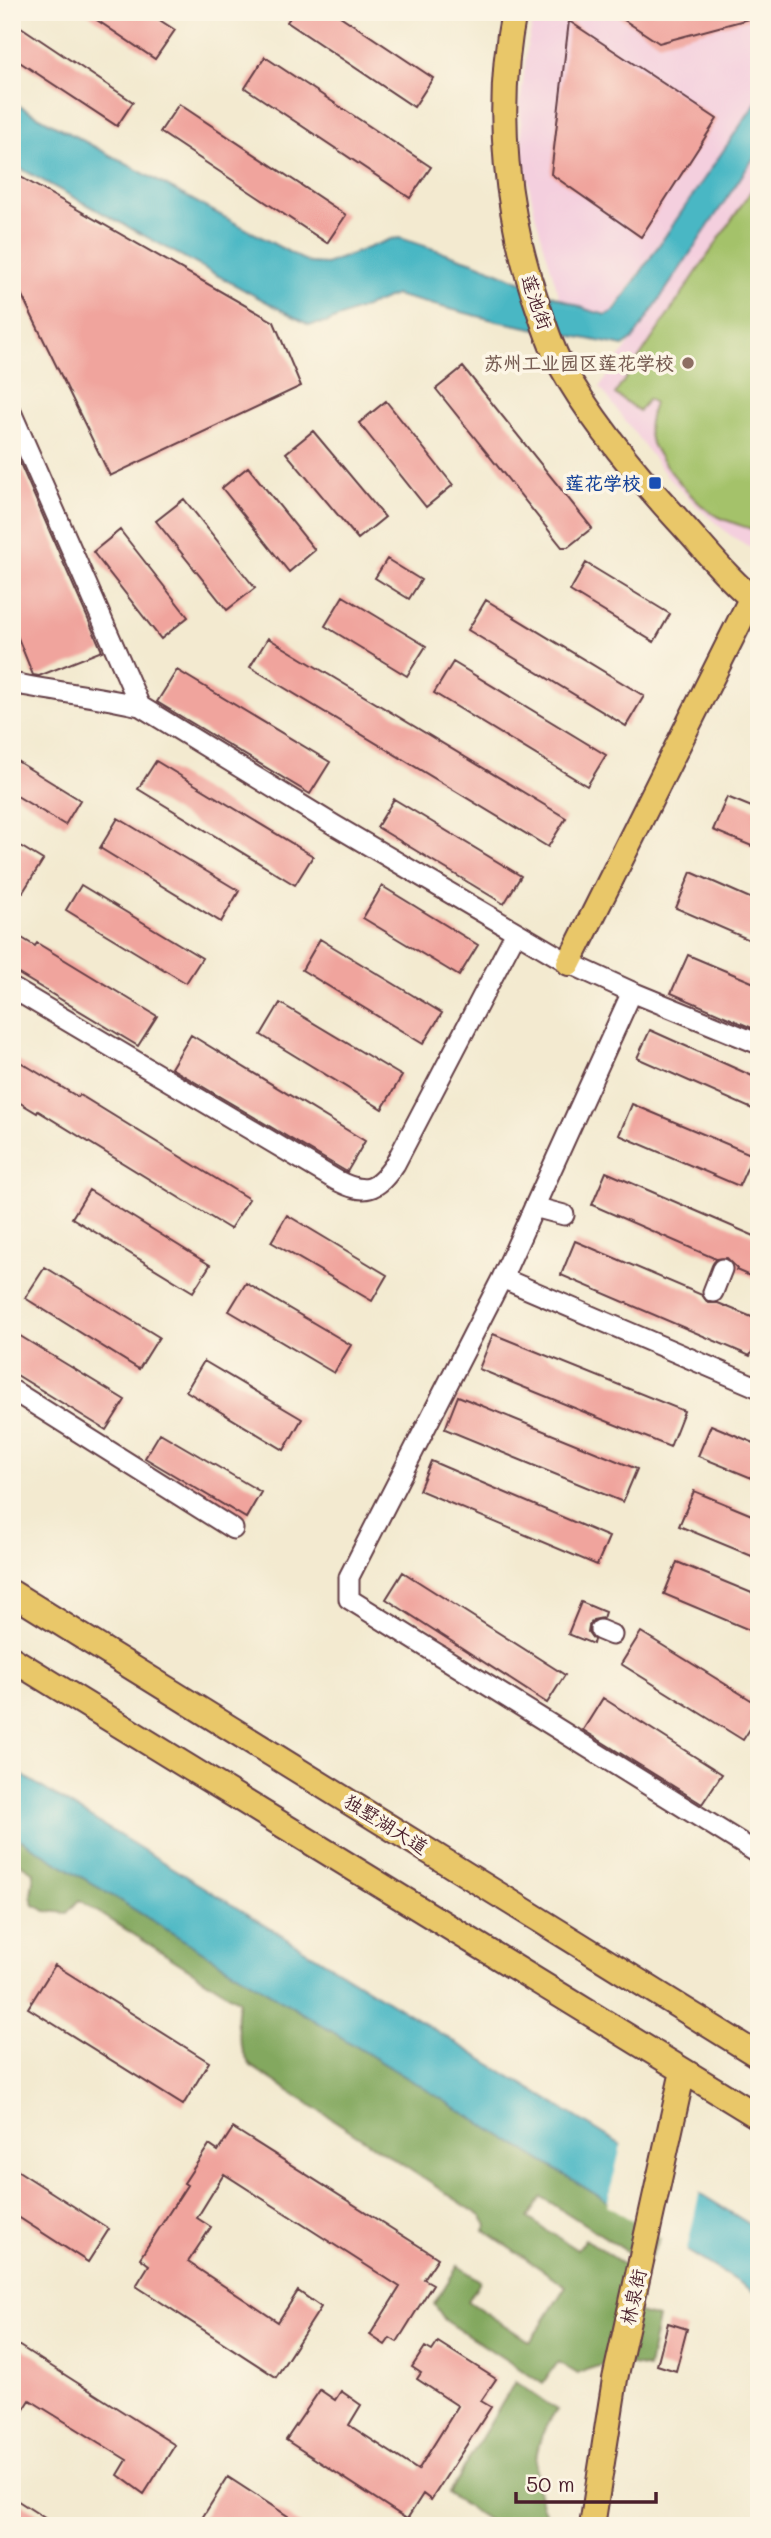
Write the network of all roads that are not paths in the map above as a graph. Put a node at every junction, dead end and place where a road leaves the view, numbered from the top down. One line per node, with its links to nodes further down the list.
1 (514, 12): 3 (main road, 莲池街)
2 (12, 414): 5 (street)
3 (755, 601): 7 (main road)
4 (12, 683): 5 (street)
5 (140, 706): 6 (street)
6 (516, 932): 7 (street); 8 (street)
7 (569, 963): 9 (street)
8 (12, 988)
9 (632, 992): 10 (street); 11 (street)
10 (759, 1044)
11 (534, 1207): 12 (street); 14 (street)
12 (564, 1215)
13 (722, 1269): 15 (street)
14 (502, 1278): 16 (street); 21 (street)
15 (713, 1292)
16 (759, 1388)
17 (12, 1390): 18 (street)
18 (233, 1529)
19 (12, 1593): 22 (main road, 独墅湖大道)
20 (12, 1659): 23 (main road)
21 (759, 1854)
22 (759, 2056)
23 (683, 2071): 24 (main road); 25 (main road, 林泉街)
24 (759, 2117)
25 (592, 2526)

